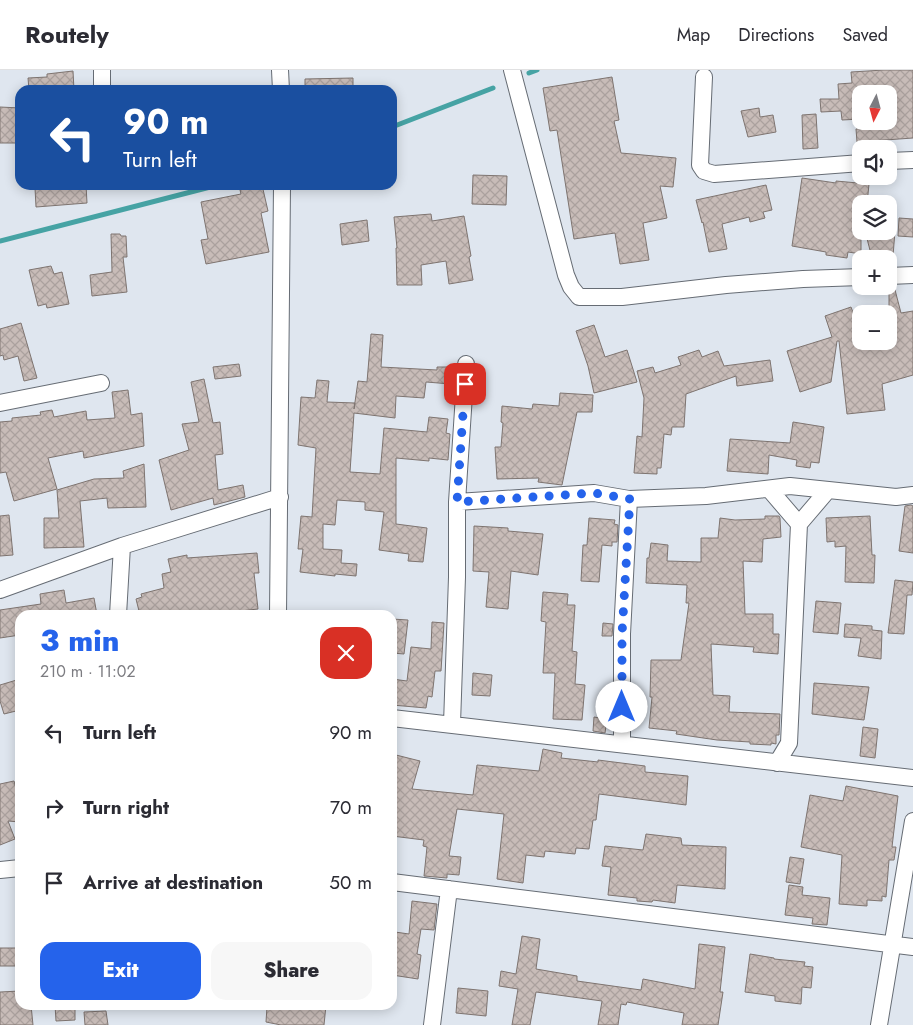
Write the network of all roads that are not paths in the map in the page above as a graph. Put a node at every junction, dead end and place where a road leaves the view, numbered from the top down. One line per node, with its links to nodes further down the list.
1 (102, 70): 5 (street)
2 (280, 70): 6 (street)
3 (512, 70): 13 (street)
4 (704, 77): 9 (street)
5 (102, 85)
6 (280, 85)
7 (913, 160): 8 (street)
8 (897, 161)
9 (852, 164)
10 (282, 190): 20 (street)
11 (913, 275): 12 (street)
12 (897, 276)
13 (852, 277)
14 (466, 364): 22 (street)
15 (101, 383): 16 (street)
16 (0, 403)
17 (769, 489): 18 (street); 21 (street); 23 (street)
18 (828, 490): 19 (street); 23 (street)
19 (913, 495)
20 (280, 497): 24 (street); 27 (street)
21 (630, 499): 22 (street); 31 (street)
22 (457, 502): 29 (street)
23 (799, 524): 30 (street)
24 (122, 546): 25 (street); 26 (street)
25 (0, 590)
26 (118, 610)
27 (278, 610)
28 (397, 718): 29 (street)
29 (452, 724): 31 (street)
30 (789, 743): 32 (street); 33 (street)
31 (622, 744): 32 (street)
32 (777, 763): 33 (street)
33 (805, 766): 34 (street)
34 (913, 778)
35 (913, 821): 40 (street)
36 (15, 868): 37 (street)
37 (0, 870)
38 (397, 883): 39 (street)
39 (449, 889): 40 (street); 42 (street)
40 (892, 945): 41 (street); 43 (street)
41 (913, 947)
42 (432, 1025)
43 (879, 1025)

